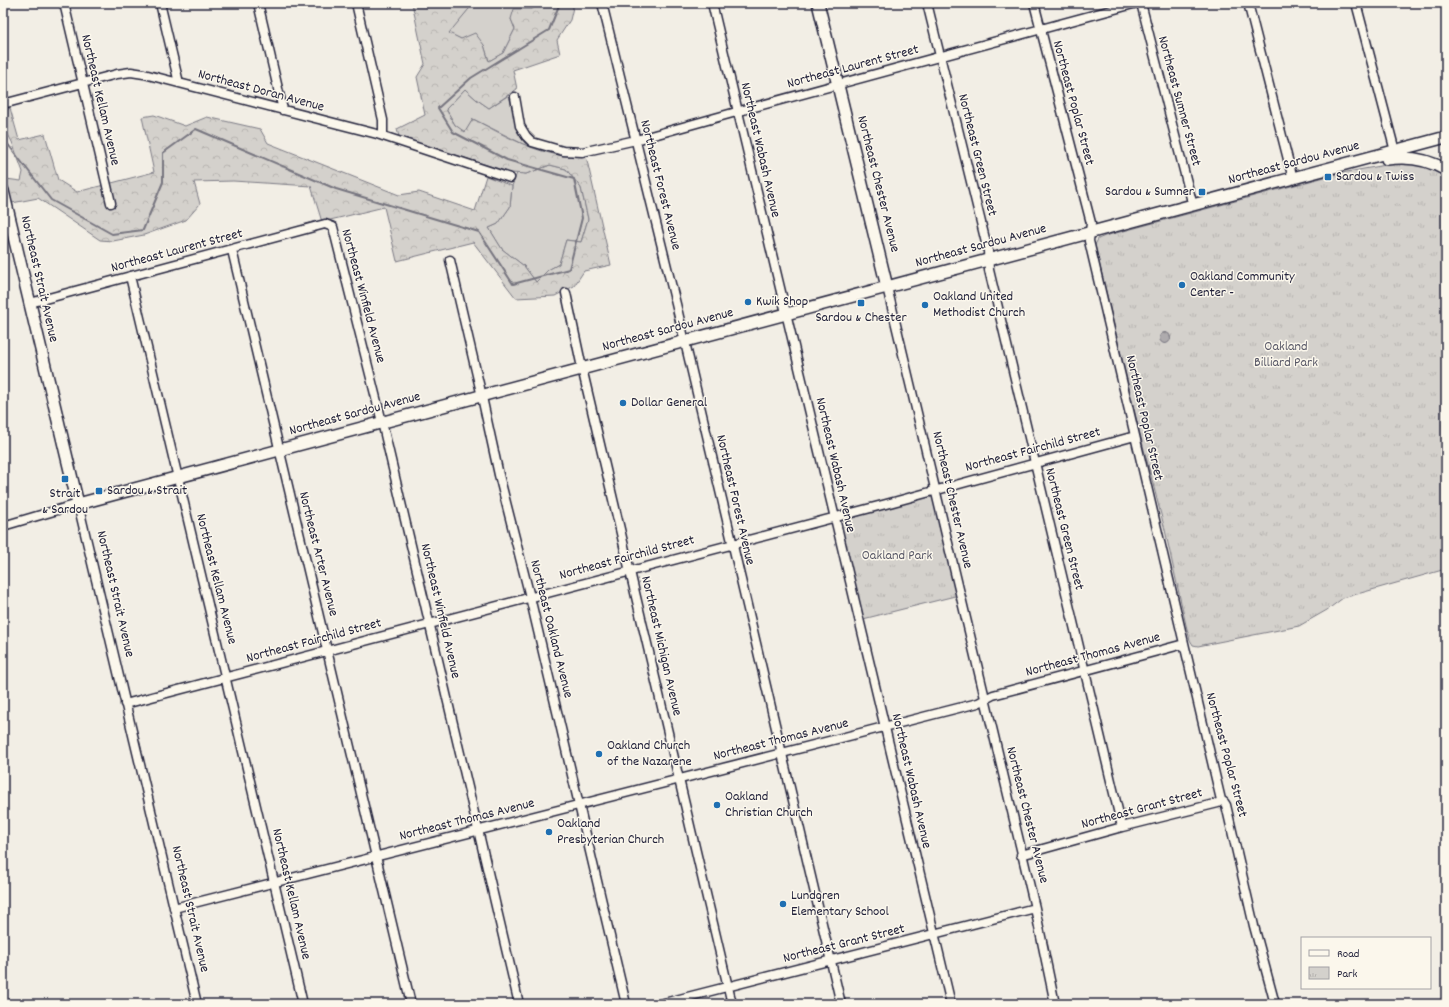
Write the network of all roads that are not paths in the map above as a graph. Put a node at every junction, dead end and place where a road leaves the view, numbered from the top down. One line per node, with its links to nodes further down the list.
1 (64, 3): 16 (street, Northeast Kellam Avenue)
2 (160, 3): 17 (street)
3 (258, 3): 21 (street)
4 (356, 3): 24 (street)
5 (602, 3): 26 (street, Northeast Forest Avenue)
6 (712, 3): 22 (street, Northeast Wabash Avenue)
7 (818, 3): 18 (main road, Northeast Chester Avenue)
8 (927, 3): 15 (street, Northeast Green Street)
9 (1034, 3): 14 (street, Northeast Poplar Street)
10 (1137, 3): 14 (street, Northeast Laurent Street)
11 (1141, 3): 34 (street, Northeast Sumner Street)
12 (1248, 3): 31 (street)
13 (1356, 3): 28 (street)
14 (1040, 29): 15 (street, Northeast Laurent Street); 36 (street, Northeast Poplar Street)
15 (940, 56): 18 (street, Northeast Laurent Street); 39 (street, Northeast Green Street)
16 (83, 83): 17 (street, Northeast Doran Avenue); 20 (street, Northeast Doran Avenue); 33 (street, Northeast Kellam Avenue)
17 (179, 83): 21 (street, Northeast Doran Avenue)
18 (838, 84): 22 (street, Northeast Laurent Street); 41 (main road, Northeast Chester Avenue)
19 (515, 97): 26 (street, Northeast Laurent Street)
20 (3, 104)
21 (283, 110): 24 (street, Northeast Doran Avenue)
22 (737, 112): 26 (street, Northeast Laurent Street); 44 (street, Northeast Wabash Avenue)
23 (1446, 131): 27 (main road)
24 (383, 136): 30 (street, Northeast Doran Avenue)
25 (1446, 138): 27 (main road)
26 (636, 140): 45 (street, Northeast Forest Avenue)
27 (1411, 147): 28 (main road)
28 (1395, 154): 29 (main road); 31 (main road, Northeast Sardou Avenue)
29 (1446, 170)
30 (510, 178)
31 (1293, 179): 34 (main road, Northeast Sardou Avenue)
32 (3, 191): 43 (main road, Northeast Strait Avenue)
33 (111, 203)
34 (1193, 206): 36 (main road, Northeast Sardou Avenue)
35 (331, 226): 37 (street, Northeast Laurent Street); 48 (street, Northeast Winfield Avenue)
36 (1090, 233): 39 (main road, Northeast Sardou Avenue); 49 (street, Northeast Poplar Street)
37 (232, 250): 40 (street, Northeast Laurent Street); 50 (street, Northeast Arter Avenue)
38 (450, 260): 47 (street, Northeast Oakland Avenue)
39 (988, 260): 41 (main road, Northeast Sardou Avenue); 51 (street, Northeast Green Street)
40 (130, 276): 43 (street, Northeast Laurent Street); 52 (street, Northeast Kellam Avenue)
41 (887, 287): 44 (main road, Northeast Sardou Avenue); 53 (street, Northeast Chester Avenue)
42 (566, 294): 46 (street, Northeast Michigan Avenue)
43 (30, 303): 54 (main road, Northeast Strait Avenue)
44 (786, 314): 45 (main road, Northeast Sardou Avenue); 55 (street, Northeast Wabash Avenue)
45 (685, 341): 46 (main road, Northeast Sardou Avenue); 57 (street, Northeast Forest Avenue)
46 (582, 368): 47 (main road, Northeast Sardou Avenue); 58 (street, Northeast Michigan Avenue)
47 (482, 395): 48 (main road, Northeast Sardou Avenue); 59 (street, Northeast Oakland Avenue)
48 (382, 422): 50 (main road, Northeast Sardou Avenue); 60 (street, Northeast Winfield Avenue)
49 (1136, 436): 51 (street, Northeast Fairchild Street); 61 (street, Northeast Poplar Street)
50 (279, 450): 52 (main road, Northeast Sardou Avenue); 62 (street, Northeast Arter Avenue)
51 (1035, 463): 53 (street, Northeast Fairchild Street); 63 (street, Northeast Green Street)
52 (178, 477): 54 (main road, Northeast Sardou Avenue); 64 (street, Northeast Kellam Avenue)
53 (935, 491): 55 (street, Northeast Fairchild Street); 65 (street, Northeast Chester Avenue)
54 (78, 504): 56 (street, Northeast Sardou Avenue); 66 (street, Northeast Strait Avenue)
55 (834, 517): 57 (street, Northeast Fairchild Street); 67 (street, Northeast Wabash Avenue)
56 (3, 526)
57 (732, 544): 58 (street, Northeast Fairchild Street); 68 (street, Northeast Forest Avenue)
58 (630, 571): 59 (street, Northeast Fairchild Street); 69 (street, Northeast Michigan Avenue)
59 (530, 597): 60 (street, Northeast Fairchild Street); 71 (street, Northeast Oakland Avenue)
60 (429, 624): 62 (street, Northeast Fairchild Street); 73 (street, Northeast Winfield Avenue)
61 (1184, 644): 63 (street, Northeast Thomas Avenue); 70 (street, Northeast Poplar Street)
62 (328, 650): 64 (street, Northeast Fairchild Street); 75 (street, Northeast Arter Avenue)
63 (1085, 670): 65 (street, Northeast Thomas Avenue); 72 (street, Northeast Green Street)
64 (227, 677): 66 (street, Northeast Fairchild Street); 76 (street, Northeast Kellam Avenue)
65 (984, 700): 67 (street, Northeast Thomas Avenue); 74 (street, Northeast Chester Avenue)
66 (126, 704): 77 (street, Northeast Strait Avenue)
67 (885, 727): 68 (street, Northeast Thomas Avenue); 79 (street, Northeast Wabash Avenue)
68 (781, 753): 69 (street, Northeast Thomas Avenue); 80 (street, Northeast Forest Avenue)
69 (680, 779): 71 (street, Northeast Thomas Avenue); 81 (street, Northeast Michigan Avenue)
70 (1221, 800): 72 (street, Northeast Grant Street); 92 (street, Northeast Poplar Street)
71 (579, 805): 73 (street, Northeast Thomas Avenue); 86 (street, Northeast Oakland Avenue)
72 (1122, 827): 74 (street, Northeast Grant Street)
73 (479, 830): 75 (street, Northeast Thomas Avenue); 85 (street, Northeast Winfield Avenue)
74 (1021, 855): 78 (street, Northeast Chester Avenue)
75 (377, 856): 76 (street, Northeast Thomas Avenue); 84 (street, Northeast Arter Avenue)
76 (274, 882): 77 (street, Northeast Thomas Avenue); 83 (street, Northeast Kellam Avenue)
77 (174, 908): 82 (street, Northeast Strait Avenue)
78 (1034, 908): 79 (street, Northeast Grant Street); 91 (street, Northeast Chester Avenue)
79 (934, 934): 80 (street, Northeast Grant Street); 90 (street, Northeast Wabash Avenue)
80 (830, 960): 81 (street, Northeast Grant Street); 89 (street, Northeast Forest Avenue)
81 (728, 987): 87 (street, Northeast Grant Street); 88 (street, Northeast Michigan Avenue)
82 (197, 1004)
83 (304, 1004)
84 (411, 1004)
85 (519, 1004)
86 (626, 1004)
87 (660, 1004)
88 (732, 1004)
89 (841, 1004)
90 (951, 1004)
91 (1055, 1004)
92 (1275, 1004)

